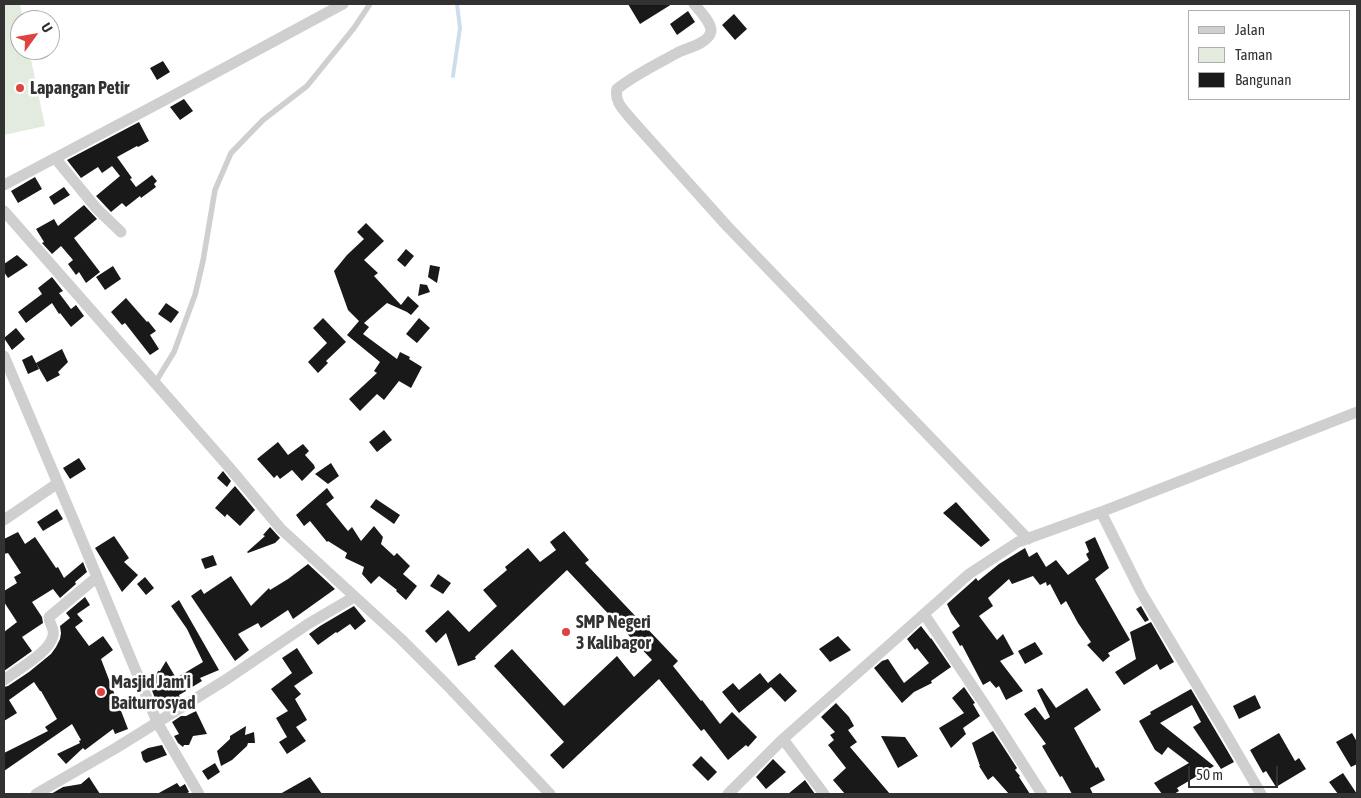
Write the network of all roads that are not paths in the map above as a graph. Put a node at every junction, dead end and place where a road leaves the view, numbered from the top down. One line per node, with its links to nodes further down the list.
1 (344, 4): 4 (street)
2 (370, 4): 9 (lane)
3 (694, 4): 14 (street)
4 (55, 158): 5 (street); 7 (street)
5 (4, 185)
6 (4, 211): 9 (street)
7 (121, 232)
8 (4, 356): 11 (street)
9 (155, 384): 16 (street)
10 (1357, 412): 12 (street)
11 (58, 483): 13 (street); 15 (street)
12 (1100, 512): 14 (street); 27 (street)
13 (4, 520)
14 (1028, 538): 17 (street)
15 (97, 577): 18 (street); 19 (street)
16 (354, 597): 19 (street); 23 (street)
17 (924, 614): 20 (street); 26 (street)
18 (4, 680)
19 (157, 722): 21 (street); 22 (street)
20 (783, 739): 24 (street); 25 (street)
21 (36, 794)
22 (199, 794)
23 (550, 794)
24 (728, 794)
25 (824, 794)
26 (1042, 794)
27 (1261, 794)

